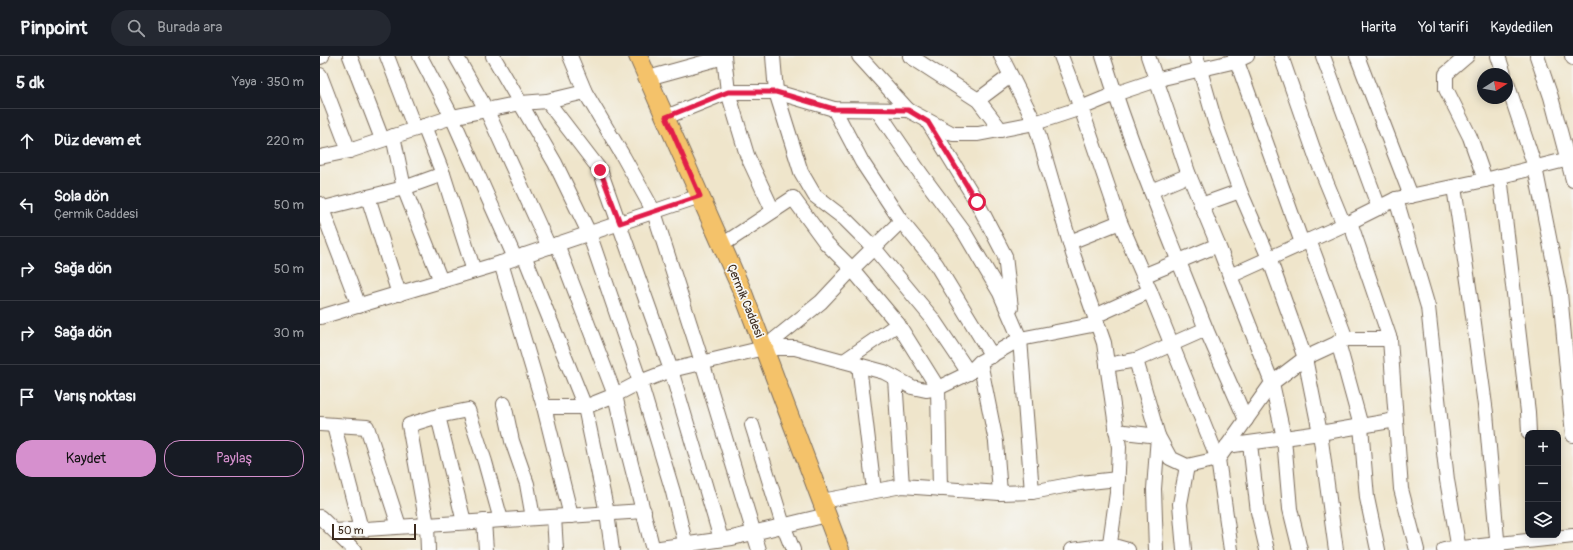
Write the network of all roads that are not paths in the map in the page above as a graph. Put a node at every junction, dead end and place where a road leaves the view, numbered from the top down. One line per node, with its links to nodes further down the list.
1 (350, 56): 49 (street)
2 (387, 56): 47 (street)
3 (420, 56): 43 (street)
4 (456, 56): 40 (street)
5 (493, 56): 37 (street)
6 (570, 56): 30 (street)
7 (638, 56): 28 (main road, Çermik Caddesi)
8 (774, 56): 32 (street)
9 (859, 56): 42 (street)
10 (910, 56): 34 (street)
11 (1001, 56): 27 (street)
12 (1061, 56): 38 (street)
13 (1103, 56): 33 (street)
14 (1148, 56): 29 (street)
15 (1196, 56): 25 (street)
16 (1281, 56): 75 (street)
17 (1323, 56): 69 (street)
18 (1357, 56): 64 (street)
19 (1467, 56): 57 (street)
20 (1498, 56): 24 (street)
21 (1537, 56): 52 (street)
22 (724, 57): 28 (street); 31 (street)
23 (1239, 58): 25 (street); 78 (street)
24 (1502, 68)
25 (1200, 70): 29 (street); 62 (street)
26 (320, 75): 50 (street)
27 (1010, 76): 34 (street); 46 (street)
28 (648, 78): 44 (main road, Çermik Caddesi)
29 (1156, 81): 33 (street); 55 (street)
30 (584, 92): 35 (street); 70 (street)
31 (728, 92): 32 (street); 44 (street); 71 (street)
32 (776, 92): 39 (street); 82 (street)
33 (1115, 94): 38 (street); 61 (street)
34 (978, 100): 48 (street)
35 (547, 101): 37 (street); 74 (street)
36 (1513, 101): 53 (street)
37 (521, 103): 40 (street); 76 (street)
38 (1081, 108): 46 (street); 73 (street)
39 (834, 109): 41 (street); 72 (street)
40 (487, 110): 43 (street); 80 (street)
41 (877, 110): 42 (street); 98 (street)
42 (908, 110): 45 (street)
43 (452, 117): 47 (street); 83 (street)
44 (666, 117): 63 (main road, Çermik Caddesi)
45 (928, 122): 48 (street); 98 (street)
46 (1035, 123): 48 (street); 77 (street)
47 (420, 127): 49 (street); 54 (street)
48 (1001, 130)
49 (388, 138): 50 (street); 60 (street)
50 (349, 151): 51 (street)
51 (320, 157)
52 (1570, 158): 53 (street); 58 (street)
53 (1535, 167): 56 (street); 131 (street)
54 (443, 174): 60 (street); 88 (street)
55 (1189, 175): 61 (street); 67 (street)
56 (1500, 176): 57 (street); 129 (street)
57 (1485, 180): 59 (street)
58 (1573, 180)
59 (1454, 187): 64 (street); 165 (street)
60 (404, 188): 65 (street); 91 (street)
61 (1151, 191): 85 (street)
62 (1240, 191): 67 (street); 84 (street)
63 (700, 196): 70 (street); 79 (main road, Çermik Caddesi)
64 (1411, 196): 66 (street)
65 (368, 197): 68 (street); 93 (street)
66 (1396, 199): 69 (street); 166 (street)
67 (1202, 205): 81 (street)
68 (320, 207): 94 (street)
69 (1379, 208): 75 (street)
70 (654, 212): 74 (street); 109 (street)
71 (773, 212): 79 (street); 87 (street)
72 (901, 221): 82 (street); 106 (street)
73 (1120, 222): 77 (street); 89 (street)
74 (620, 223): 76 (street); 112 (street)
75 (1347, 223): 78 (street); 101 (street)
76 (589, 233): 80 (street); 115 (street)
77 (1070, 242): 96 (street)
78 (1306, 242): 84 (street); 102 (street)
79 (722, 244): 104 (main road, Çermik Caddesi)
80 (553, 245): 83 (street); 118 (street)
81 (1218, 246): 85 (street); 90 (street)
82 (874, 248): 87 (street); 113 (street)
83 (519, 256): 86 (street); 121 (street)
84 (1269, 258): 90 (street); 105 (street)
85 (1179, 261): 89 (street); 99 (street)
86 (501, 263): 88 (street); 120 (street)
87 (852, 269): 97 (street); 104 (street)
88 (474, 271): 91 (street)
89 (1143, 276): 92 (street)
90 (1230, 276): 116 (street)
91 (441, 281): 93 (street)
92 (1150, 291): 96 (street); 103 (street)
93 (399, 294): 94 (street)
94 (359, 306): 95 (street)
95 (320, 317)
96 (1096, 320): 100 (street); 111 (street)
97 (898, 324): 108 (street); 117 (street)
98 (1013, 324): 100 (street)
99 (1206, 329): 103 (street); 123 (street)
100 (1020, 339): 106 (street); 142 (street)
101 (1390, 339): 102 (street); 124 (street)
102 (1342, 341): 105 (street); 127 (street)
103 (1171, 345): 107 (street); 136 (street)
104 (764, 348): 108 (street); 109 (street); 144 (main road, Çermik Caddesi)
105 (1305, 358): 116 (street); 130 (street)
106 (986, 359): 113 (street); 143 (street)
107 (1136, 360): 111 (street); 132 (street)
108 (844, 361): 110 (street)
109 (702, 362): 112 (street); 159 (street)
110 (859, 365): 114 (street); 141 (street)
111 (1107, 365): 128 (street)
112 (671, 370): 115 (street); 161 (street)
113 (969, 373): 117 (street)
114 (895, 378): 117 (street); 139 (street)
115 (640, 382): 118 (street); 163 (street)
116 (1272, 383): 123 (street); 133 (street)
117 (938, 388): 140 (street)
118 (615, 395): 121 (street); 145 (street)
119 (504, 404): 150 (street)
120 (544, 407): 121 (street); 148 (street)
121 (585, 407): 146 (street)
122 (438, 416): 151 (street); 153 (street); 154 (street)
123 (1246, 420): 135 (street)
124 (1396, 420): 127 (street); 185 (street)
125 (327, 425): 156 (street); 157 (street)
126 (752, 425): 155 (street)
127 (1361, 426): 130 (street); 184 (street)
128 (1116, 430): 132 (street); 138 (street)
129 (1529, 430)
130 (1320, 434): 133 (street); 183 (street)
131 (1573, 435)
132 (1158, 436): 137 (street); 178 (street)
133 (1284, 438): 134 (street); 182 (street)
134 (1250, 444): 135 (street); 181 (street)
135 (1228, 446): 136 (street)
136 (1218, 459): 137 (street); 180 (street)
137 (1187, 466): 179 (street)
138 (1118, 479): 142 (street); 164 (street)
139 (902, 486): 140 (street); 141 (street)
140 (940, 489): 143 (street)
141 (874, 491): 144 (street)
142 (1032, 492): 143 (street)
143 (1000, 493)
144 (824, 508): 155 (street); 175 (main road, Çermik Caddesi)
145 (644, 511): 146 (street); 172 (street)
146 (607, 513): 148 (street); 171 (street)
147 (320, 516): 158 (street)
148 (571, 516): 149 (street)
149 (554, 517): 150 (street); 170 (street)
150 (533, 518): 151 (street)
151 (501, 520): 152 (street)
152 (484, 521): 153 (street); 169 (street)
153 (464, 522): 154 (street)
154 (427, 525): 156 (street); 168 (street)
155 (783, 525): 159 (street); 174 (street)
156 (399, 526): 157 (street)
157 (361, 529): 158 (street)
158 (335, 531): 167 (street)
159 (753, 533): 161 (street); 173 (street)
160 (1573, 536): 162 (street)
161 (721, 539): 163 (street)
162 (1536, 542): 165 (street)
163 (686, 547): 172 (street)
164 (1110, 547): 176 (street); 177 (street)
165 (1498, 547): 166 (street)
166 (1459, 549): 186 (street)
167 (354, 550)
168 (428, 550)
169 (486, 550)
170 (556, 550)
171 (612, 550)
172 (653, 550)
173 (759, 550)
174 (793, 550)
175 (840, 550)
176 (1072, 550)
177 (1128, 550)
178 (1156, 550)
179 (1184, 550)
180 (1231, 550)
181 (1268, 550)
182 (1300, 550)
183 (1336, 550)
184 (1378, 550)
185 (1417, 550)
186 (1444, 550)

